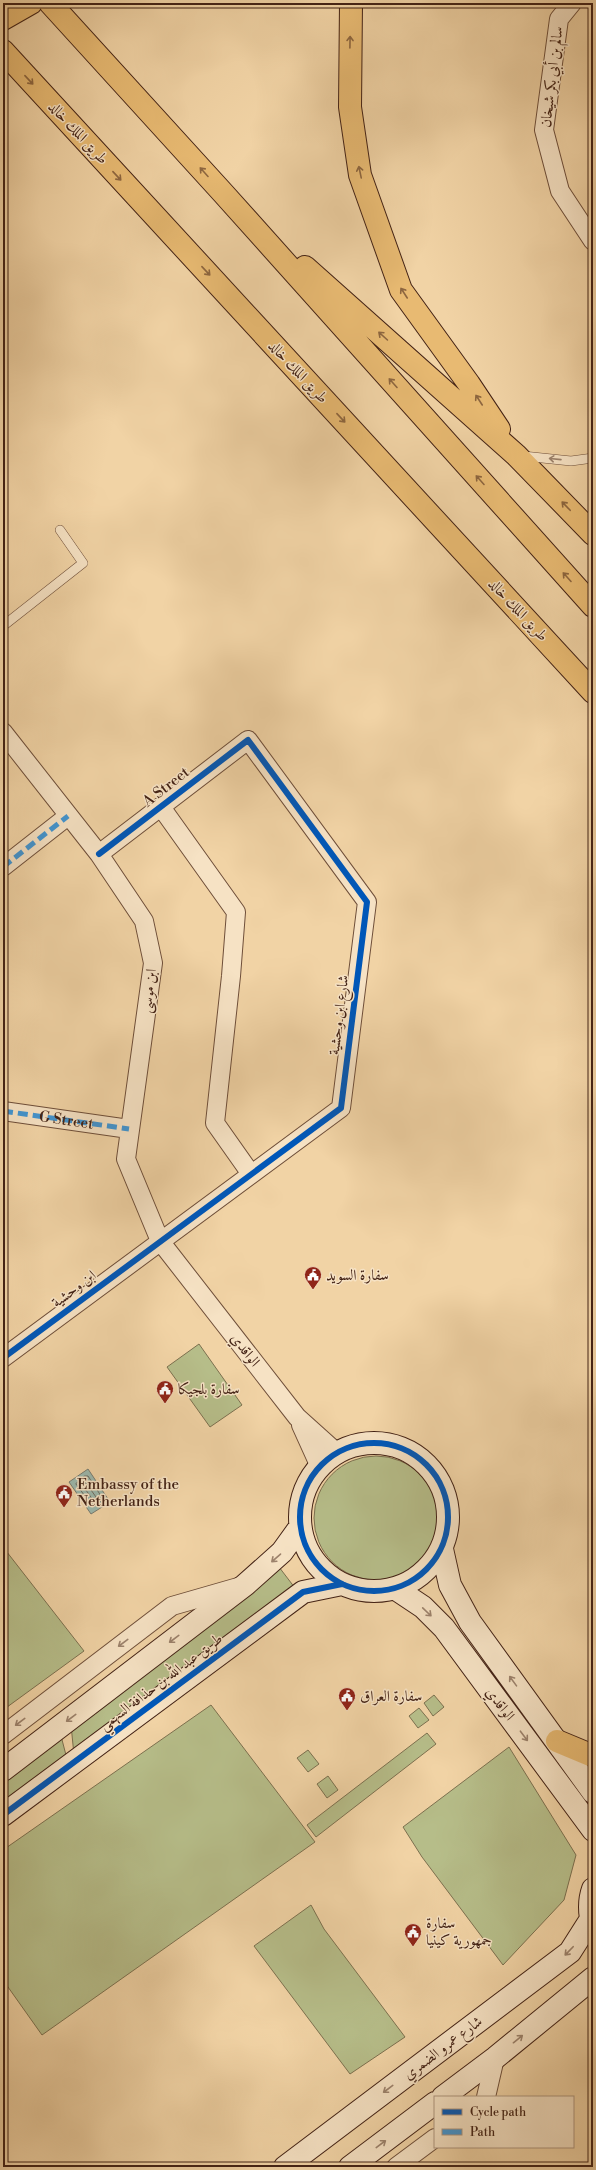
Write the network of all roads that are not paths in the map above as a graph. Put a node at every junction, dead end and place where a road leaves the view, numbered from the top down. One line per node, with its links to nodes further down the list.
1 (31, 3): 5 (main road)
2 (50, 3): 7 (main road, one-way to 2)
3 (351, 3): 9 (main road, one-way to 3)
4 (572, 3): 8 (street, سالم بن أبي بكر شيخان)
5 (3, 19)
6 (3, 51): 15 (main road, طريق الملك خالد, one-way to 15)
7 (223, 193): 9 (main road, one-way to 7); 13 (main road, one-way to 7)
8 (593, 241)
9 (516, 455): 10 (lane, one-way to 9); 12 (main road, one-way to 9)
10 (593, 458)
11 (60, 530): 14 (lane)
12 (593, 534)
13 (593, 606)
14 (3, 626)
15 (593, 692)
16 (3, 732): 19 (street, ابن موسى)
17 (248, 740): 18 (street, A Street); 24 (street, شارع ابن وحشية)
18 (161, 807): 20 (street, A Street); 24 (street)
19 (68, 816): 20 (street, ابن موسى); 21 (street)
20 (99, 854): 23 (street, ابن موسى)
21 (3, 867)
22 (3, 1110): 23 (street, G Street)
23 (129, 1129): 25 (street, ابن موسى)
24 (251, 1174): 25 (street, شارع ابن وحشية)
25 (160, 1241): 26 (street, ابن وحشية); 27 (street, الواقدي)
26 (3, 1358)
27 (297, 1416): 28 (street, الواقدي); 29 (street)
28 (337, 1453): 29 (street); 31 (street)
29 (320, 1467): 30 (street)
30 (300, 1527): 32 (street); 33 (street, طريق عبد الله بن حذافة السهمي, one-way to 33)
31 (442, 1549): 34 (street); 36 (street, الواقدي, one-way to 31)
32 (342, 1584): 34 (street); 40 (street, طريق عبد الله بن حذافة السهمي)
33 (245, 1585): 35 (street, one-way to 35); 38 (street, طريق عبد الله بن حذافة السهمي, one-way to 38)
34 (396, 1589): 41 (street, الواقدي, one-way to 41)
35 (3, 1735)
36 (557, 1741): 37 (main road); 39 (street, الواقدي)
37 (593, 1756)
38 (3, 1770)
39 (593, 1792)
40 (3, 1815)
41 (593, 1830)
42 (593, 1889): 43 (street)
43 (592, 1922): 50 (street, شارع عمرو الضمري, one-way to 50)
44 (593, 1978): 45 (street, one-way to 44)
45 (495, 2058): 46 (street); 47 (street)
46 (444, 2096)
47 (486, 2096)
48 (434, 2104): 51 (street, one-way to 48)
49 (434, 2139): 52 (street)
50 (284, 2167)
51 (350, 2167)
52 (396, 2167)

